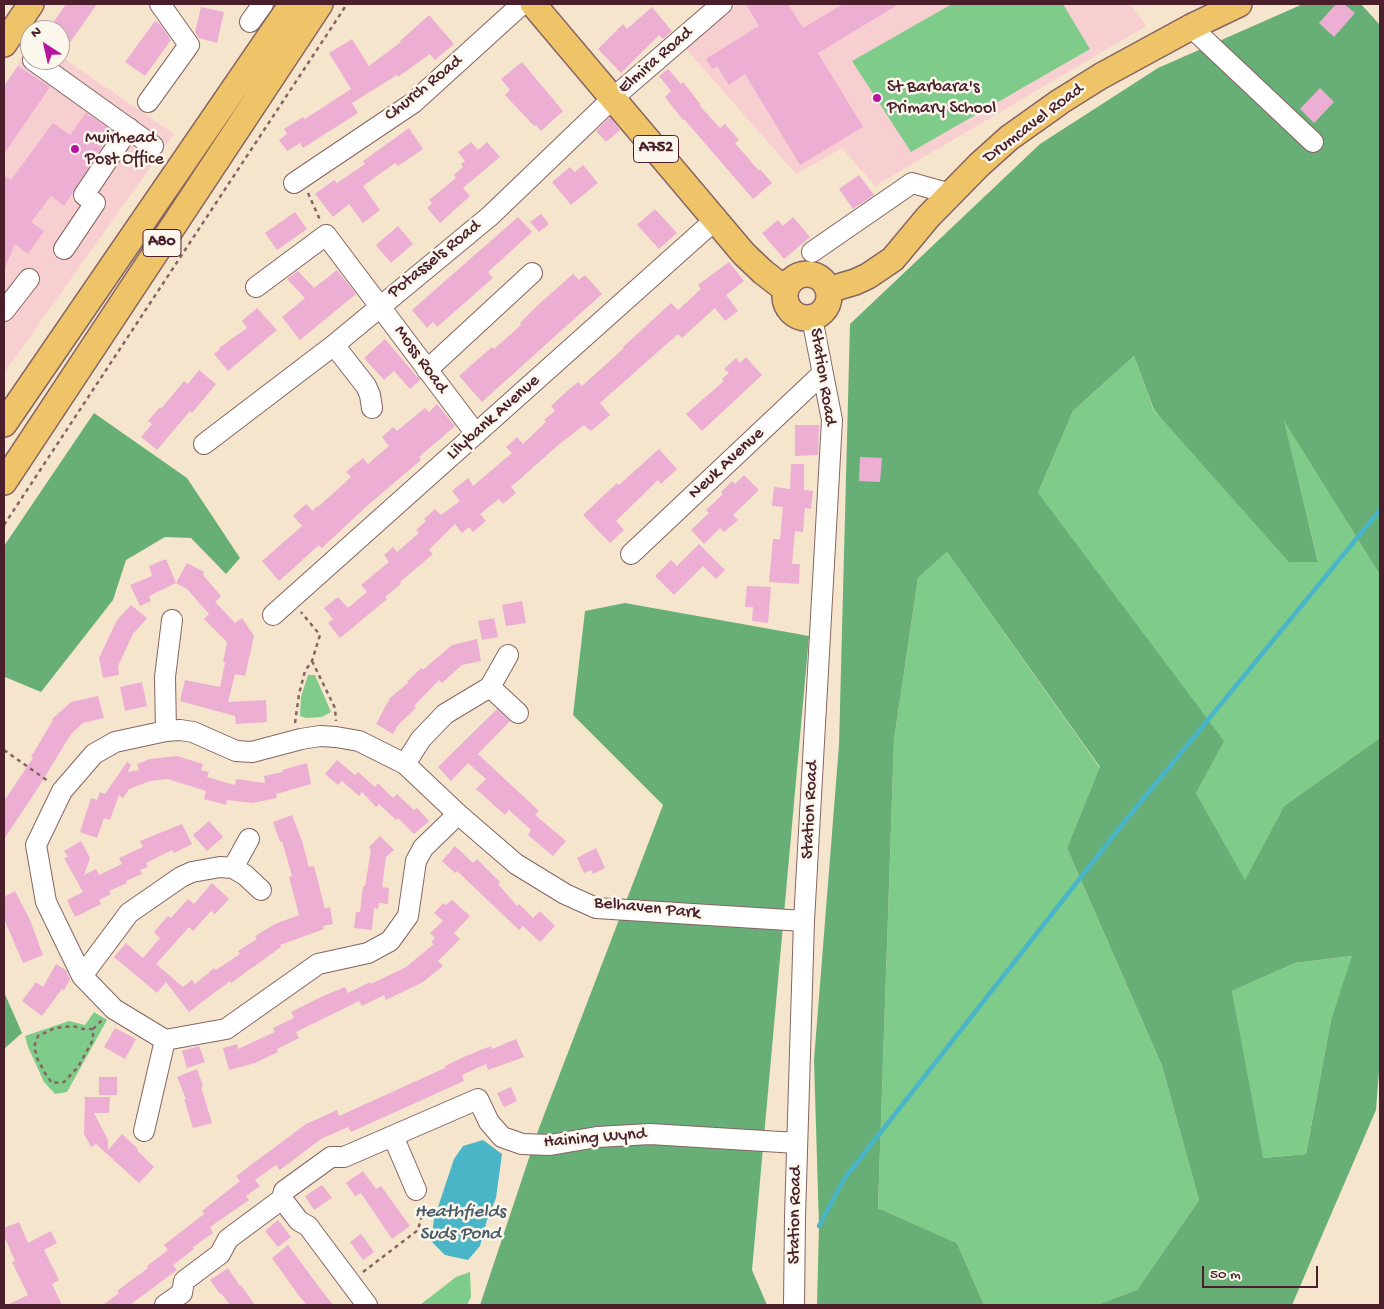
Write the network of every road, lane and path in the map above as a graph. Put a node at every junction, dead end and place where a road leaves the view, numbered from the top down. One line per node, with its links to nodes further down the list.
1 (31, 4): 13 (main road)
2 (160, 4): 17 (street)
3 (263, 4): 11 (street)
4 (292, 4): 39 (main road, A80)
5 (320, 4): 42 (main road, A80)
6 (347, 4): 43 (path)
7 (522, 4): 21 (street, Church Road)
8 (533, 4): 16 (main road, A752)
9 (722, 4): 16 (street, Elmira Road)
10 (1239, 4): 12 (main road, Drumcavel Road)
11 (250, 22)
12 (1192, 27): 19 (street); 22 (main road, Drumcavel Road)
13 (5, 43): 14 (street)
14 (20, 52)
15 (47, 70): 18 (street)
16 (613, 98): 23 (main road, A752); 32 (street, Potassels Road)
17 (148, 102)
18 (129, 128): 20 (street); 25 (street)
19 (1313, 142)
20 (153, 146)
21 (298, 181): 24 (path)
22 (950, 194): 26 (street); 31 (main road, Drumcavel Road)
23 (715, 220): 30 (main road, A752); 40 (street, Lilybank Avenue)
24 (326, 235): 29 (street); 32 (street, Moss Road)
25 (64, 249)
26 (812, 252)
27 (532, 273): 36 (street)
28 (29, 279): 33 (street)
29 (256, 287)
30 (786, 288): 31 (main road); 34 (main road, Station Road)
31 (828, 290): 34 (main road, Station Road)
32 (380, 305): 35 (street, Potassels Road); 36 (street, Moss Road)
33 (4, 311)
34 (812, 318): 37 (street, Station Road)
35 (334, 345): 38 (street); 41 (street, Potassels Road)
36 (428, 370): 40 (street, Moss Road)
37 (823, 373): 44 (street, Neuk Avenue); 62 (street, Station Road)
38 (372, 408)
39 (4, 424)
40 (476, 434): 45 (street, Lilybank Avenue)
41 (204, 444)
42 (4, 482)
43 (4, 525)
44 (631, 554)
45 (291, 598): 46 (street, Lilybank Avenue); 49 (path)
46 (273, 615)
47 (172, 620): 52 (street)
48 (508, 655): 50 (street)
49 (312, 660): 53 (path); 54 (path)
50 (490, 687): 51 (street); 56 (street)
51 (518, 713)
52 (166, 731): 54 (street, Belhaven Park); 57 (street, Belhaven Park)
53 (336, 737): 54 (street, Belhaven Park); 56 (street, Belhaven Park)
54 (301, 738)
55 (4, 750): 57 (path)
56 (405, 764): 58 (street, Belhaven Park)
57 (62, 791): 63 (street, Belhaven Park)
58 (458, 814): 62 (street, Belhaven Park); 66 (street)
59 (249, 839): 60 (street)
60 (233, 868): 61 (street); 63 (street)
61 (261, 890)
62 (804, 921): 69 (street, Station Road)
63 (82, 976): 64 (street, Belhaven Park)
64 (114, 1009): 65 (path); 66 (street, Belhaven Park)
65 (94, 1029): 65 (path)
66 (165, 1040): 67 (street)
67 (144, 1131)
68 (393, 1136): 69 (street, Haining Wynd); 70 (street); 71 (street, Haining Wynd)
69 (797, 1143): 76 (street, Station Road)
70 (416, 1190): 72 (path)
71 (282, 1199): 72 (street); 73 (street, Haining Wynd)
72 (350, 1282): 75 (street)
73 (186, 1299): 74 (street, Haining Wynd)
74 (165, 1305)
75 (367, 1305)
76 (794, 1305)

